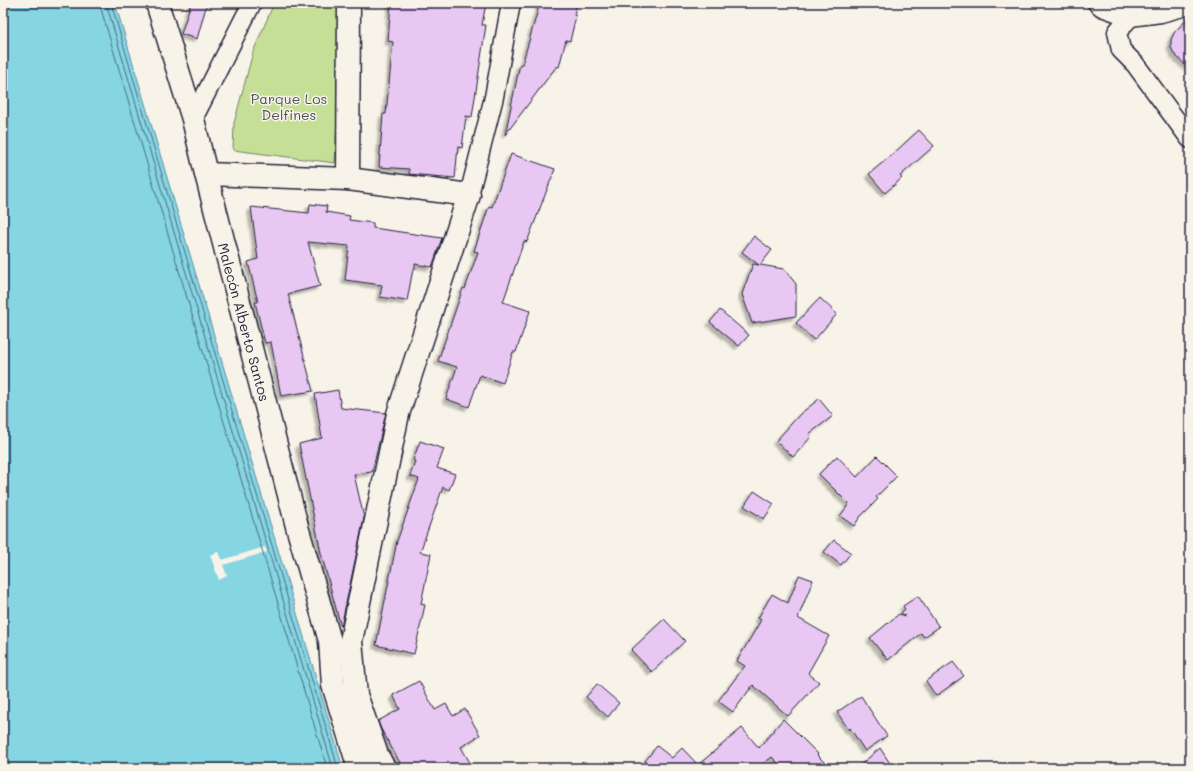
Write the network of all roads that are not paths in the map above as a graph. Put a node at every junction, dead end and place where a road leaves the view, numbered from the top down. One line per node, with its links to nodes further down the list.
1 (157, 3): 8 (main road, Malecón Alberto Santos)
2 (252, 3): 8 (street)
3 (349, 3): 11 (main road)
4 (511, 3): 12 (street)
5 (1097, 3): 7 (street)
6 (1190, 5): 7 (street)
7 (1130, 17): 9 (street)
8 (193, 119): 10 (main road, Malecón Alberto Santos)
9 (1190, 139)
10 (206, 174): 11 (main road); 13 (main road, Malecón Alberto Santos)
11 (348, 179): 12 (main road)
12 (469, 195): 13 (main road)
13 (341, 641): 14 (main road); 15 (main road)
14 (359, 768)
15 (384, 768)

